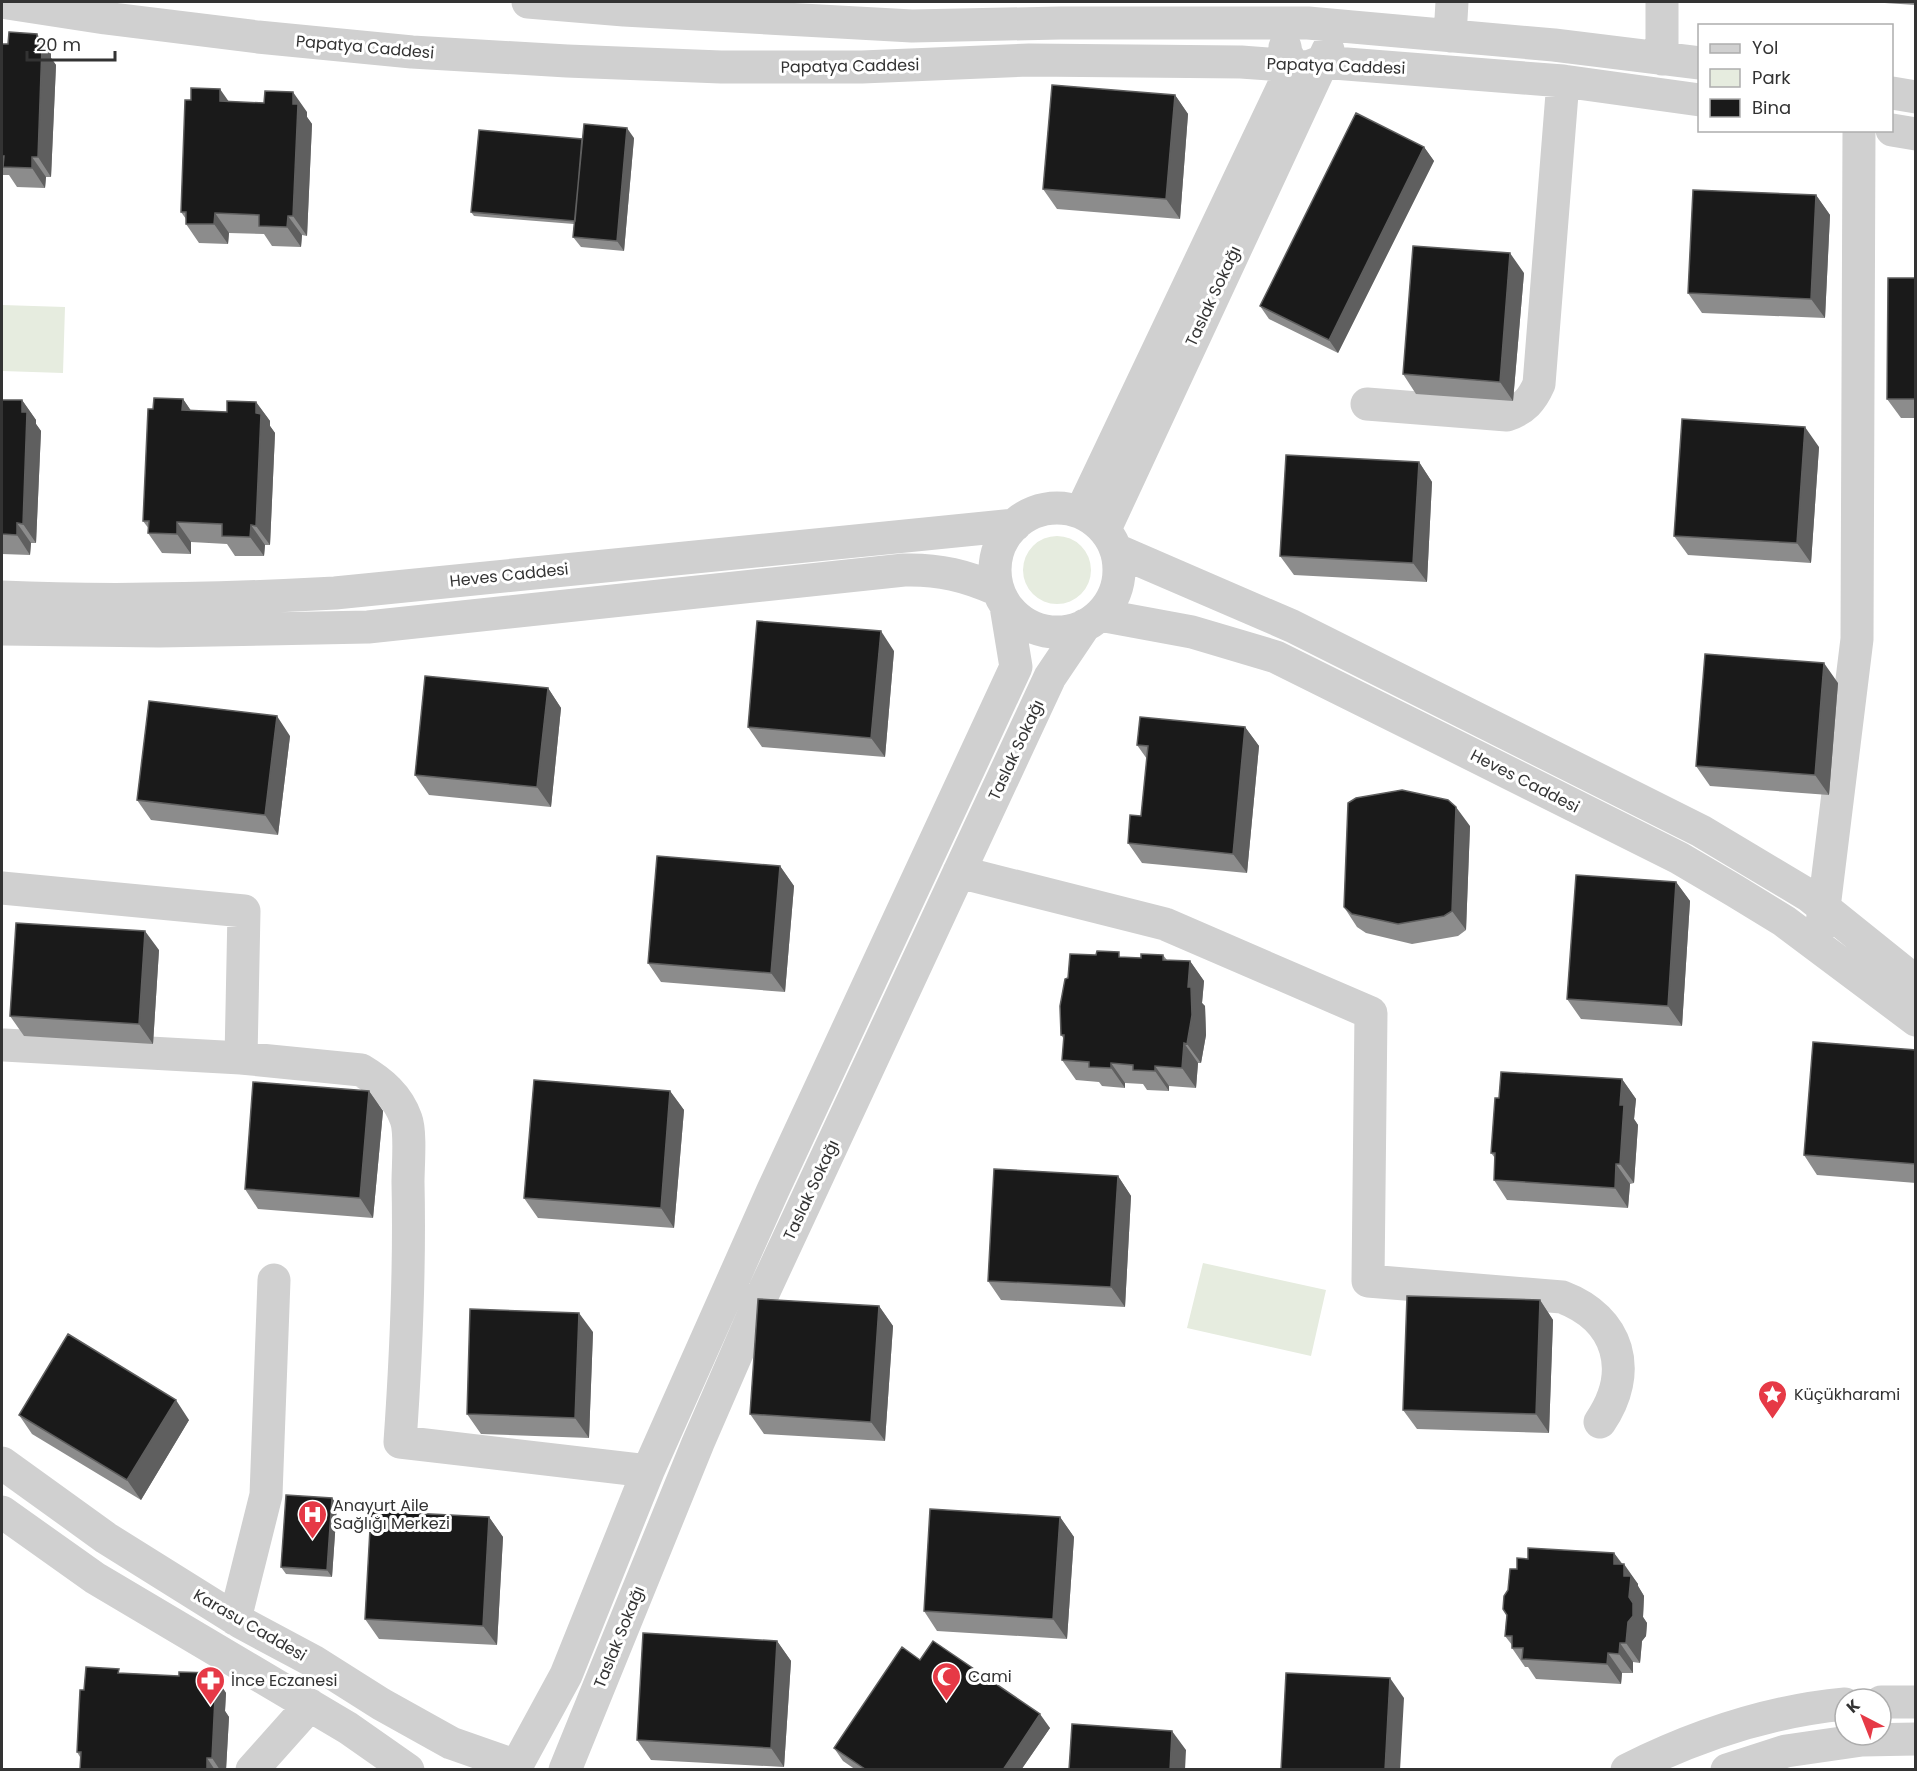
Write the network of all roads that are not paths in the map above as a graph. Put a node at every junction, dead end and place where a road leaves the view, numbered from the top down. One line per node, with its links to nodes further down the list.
1 (2, 2): 10 (street, Papatya Caddesi)
2 (528, 2): 5 (street)
3 (1452, 2): 7 (street)
4 (1662, 2): 8 (street)
5 (624, 6): 6 (street)
6 (1311, 24): 7 (street); 10 (street)
7 (1450, 36): 8 (street)
8 (1662, 59): 9 (street)
9 (1698, 63)
10 (1307, 64): 11 (street, Papatya Caddesi); 20 (street, Taslak Sokağı)
11 (1563, 81): 14 (street, Papatya Caddesi); 18 (street)
12 (1893, 93): 13 (street)
13 (1916, 97)
14 (1698, 100)
15 (1893, 130): 17 (street)
16 (1859, 132): 27 (street)
17 (1916, 134)
18 (1367, 404)
19 (1015, 525): 20 (street); 21 (street, Heves Caddesi); 22 (street)
20 (1101, 531): 23 (street); 27 (street, Heves Caddesi)
21 (2, 597)
22 (1002, 598): 23 (street); 24 (street); 36 (street, Taslak Sokağı)
23 (1092, 620): 25 (street, Taslak Sokağı); 28 (street, Heves Caddesi)
24 (2, 629)
25 (959, 872): 34 (street); 47 (street, Taslak Sokağı)
26 (2, 888): 32 (street)
27 (1824, 908): 28 (street); 29 (street, Heves Caddesi)
28 (1820, 946): 30 (street, Heves Caddesi)
29 (1916, 982)
30 (1916, 1020)
31 (4, 1045): 32 (street)
32 (241, 1058): 36 (street)
33 (274, 1280): 38 (street)
34 (1600, 1422)
35 (2, 1463): 38 (street, Karasu Caddesi)
36 (648, 1471): 44 (street, Taslak Sokağı)
37 (2, 1512): 41 (street)
38 (236, 1618): 44 (street, Karasu Caddesi)
39 (1893, 1702): 40 (street)
40 (1916, 1702)
41 (310, 1705): 45 (street); 46 (street)
42 (1833, 1706): 48 (street)
43 (1916, 1739): 49 (street)
44 (519, 1766)
45 (252, 1770)
46 (408, 1770)
47 (565, 1770)
48 (1627, 1770)
49 (1727, 1770)

